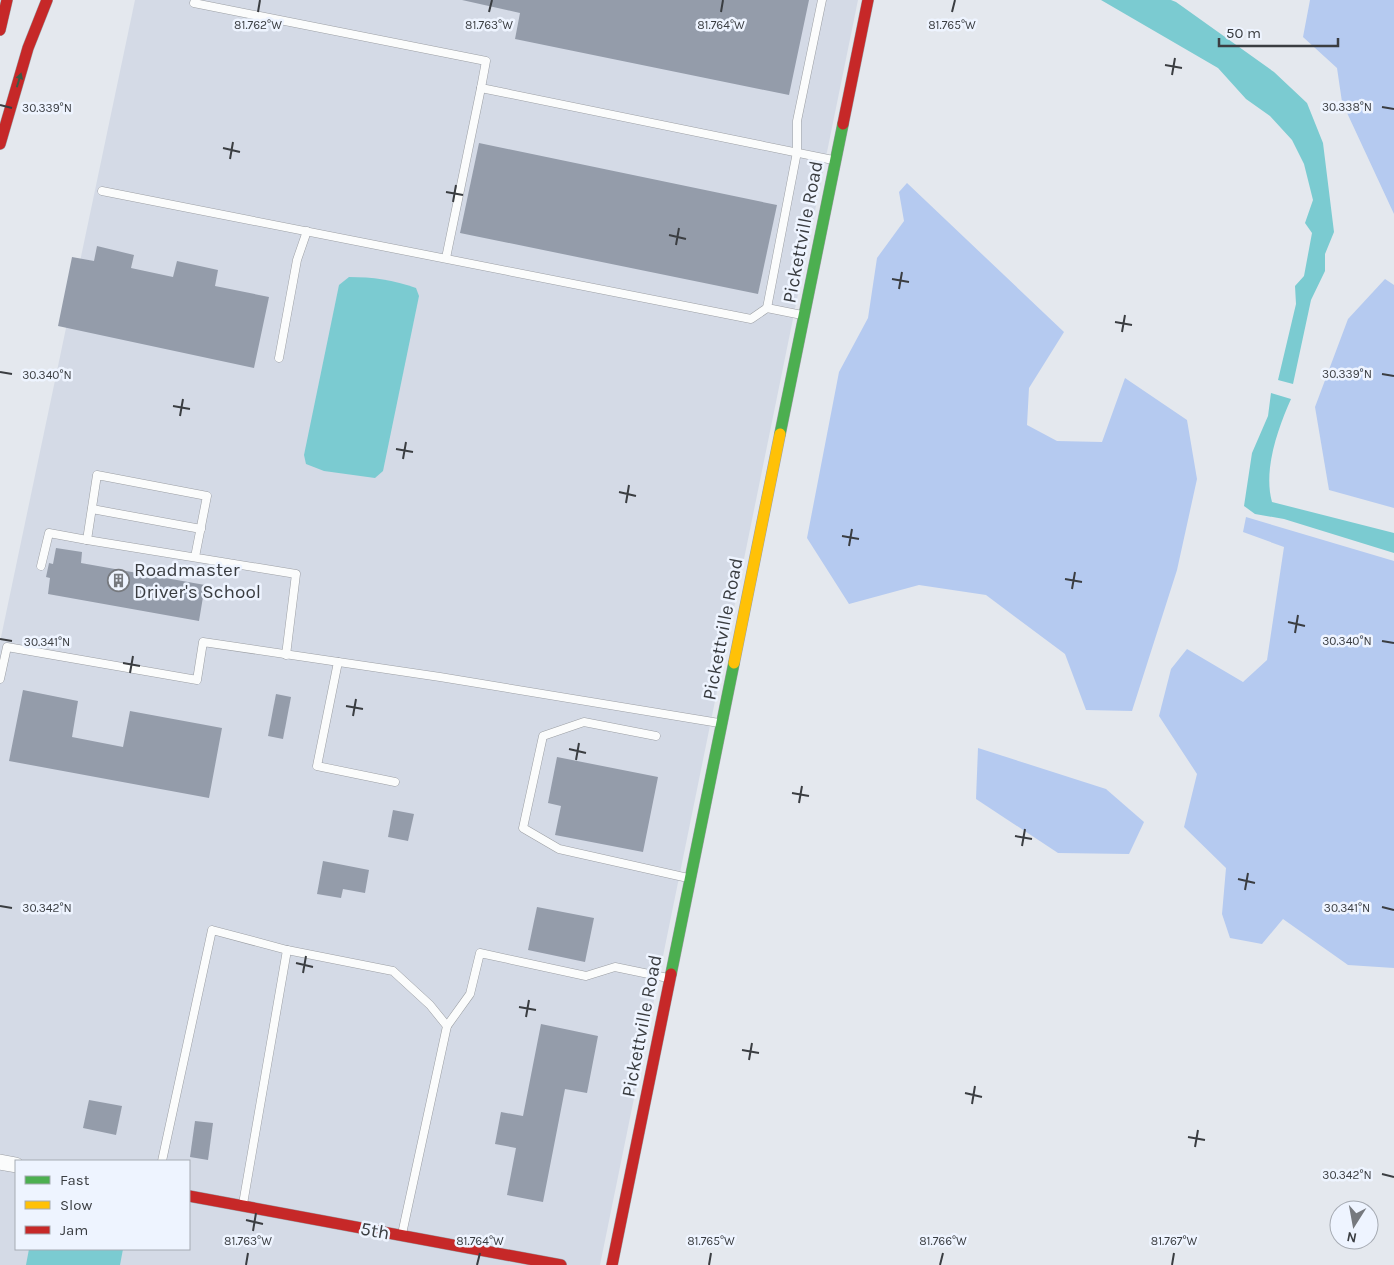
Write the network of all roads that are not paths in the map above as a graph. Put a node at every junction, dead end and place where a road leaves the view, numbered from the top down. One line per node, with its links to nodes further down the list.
1 (7, 0): 6 (main road)
2 (47, 0): 8 (main road, one-way to 2)
3 (822, 0): 9 (lane)
4 (868, 0): 10 (main road, Pickettville Road)
5 (194, 3): 7 (lane)
6 (0, 30)
7 (481, 88): 9 (lane); 13 (lane)
8 (0, 144)
9 (797, 152): 10 (lane); 14 (lane)
10 (835, 160): 15 (main road, Pickettville Road)
11 (102, 191): 12 (lane)
12 (307, 231): 13 (lane); 16 (lane)
13 (446, 258): 14 (lane)
14 (767, 308): 15 (lane)
15 (804, 316): 25 (main road, Pickettville Road)
16 (279, 358)
17 (92, 509): 18 (lane); 18 (lane); 19 (lane)
18 (201, 529): 20 (lane)
19 (87, 540): 20 (lane); 21 (lane)
20 (195, 558): 22 (lane)
21 (41, 566)
22 (286, 654): 23 (lane); 24 (lane)
23 (338, 662): 25 (lane); 27 (lane)
24 (0, 680)
25 (721, 724): 28 (main road, Pickettville Road)
26 (656, 736): 28 (lane)
27 (395, 782)
28 (690, 878): 30 (main road, Pickettville Road)
29 (287, 950): 31 (lane); 32 (lane); 36 (lane)
30 (670, 979): 31 (lane); 39 (main road, Pickettville Road)
31 (447, 1026): 37 (lane)
32 (162, 1160)
33 (0, 1162): 34 (street)
34 (15, 1165)
35 (190, 1196): 36 (main road, 5th)
36 (242, 1206): 37 (main road, 5th)
37 (402, 1236): 38 (main road, 5th)
38 (561, 1265)
39 (612, 1265)

